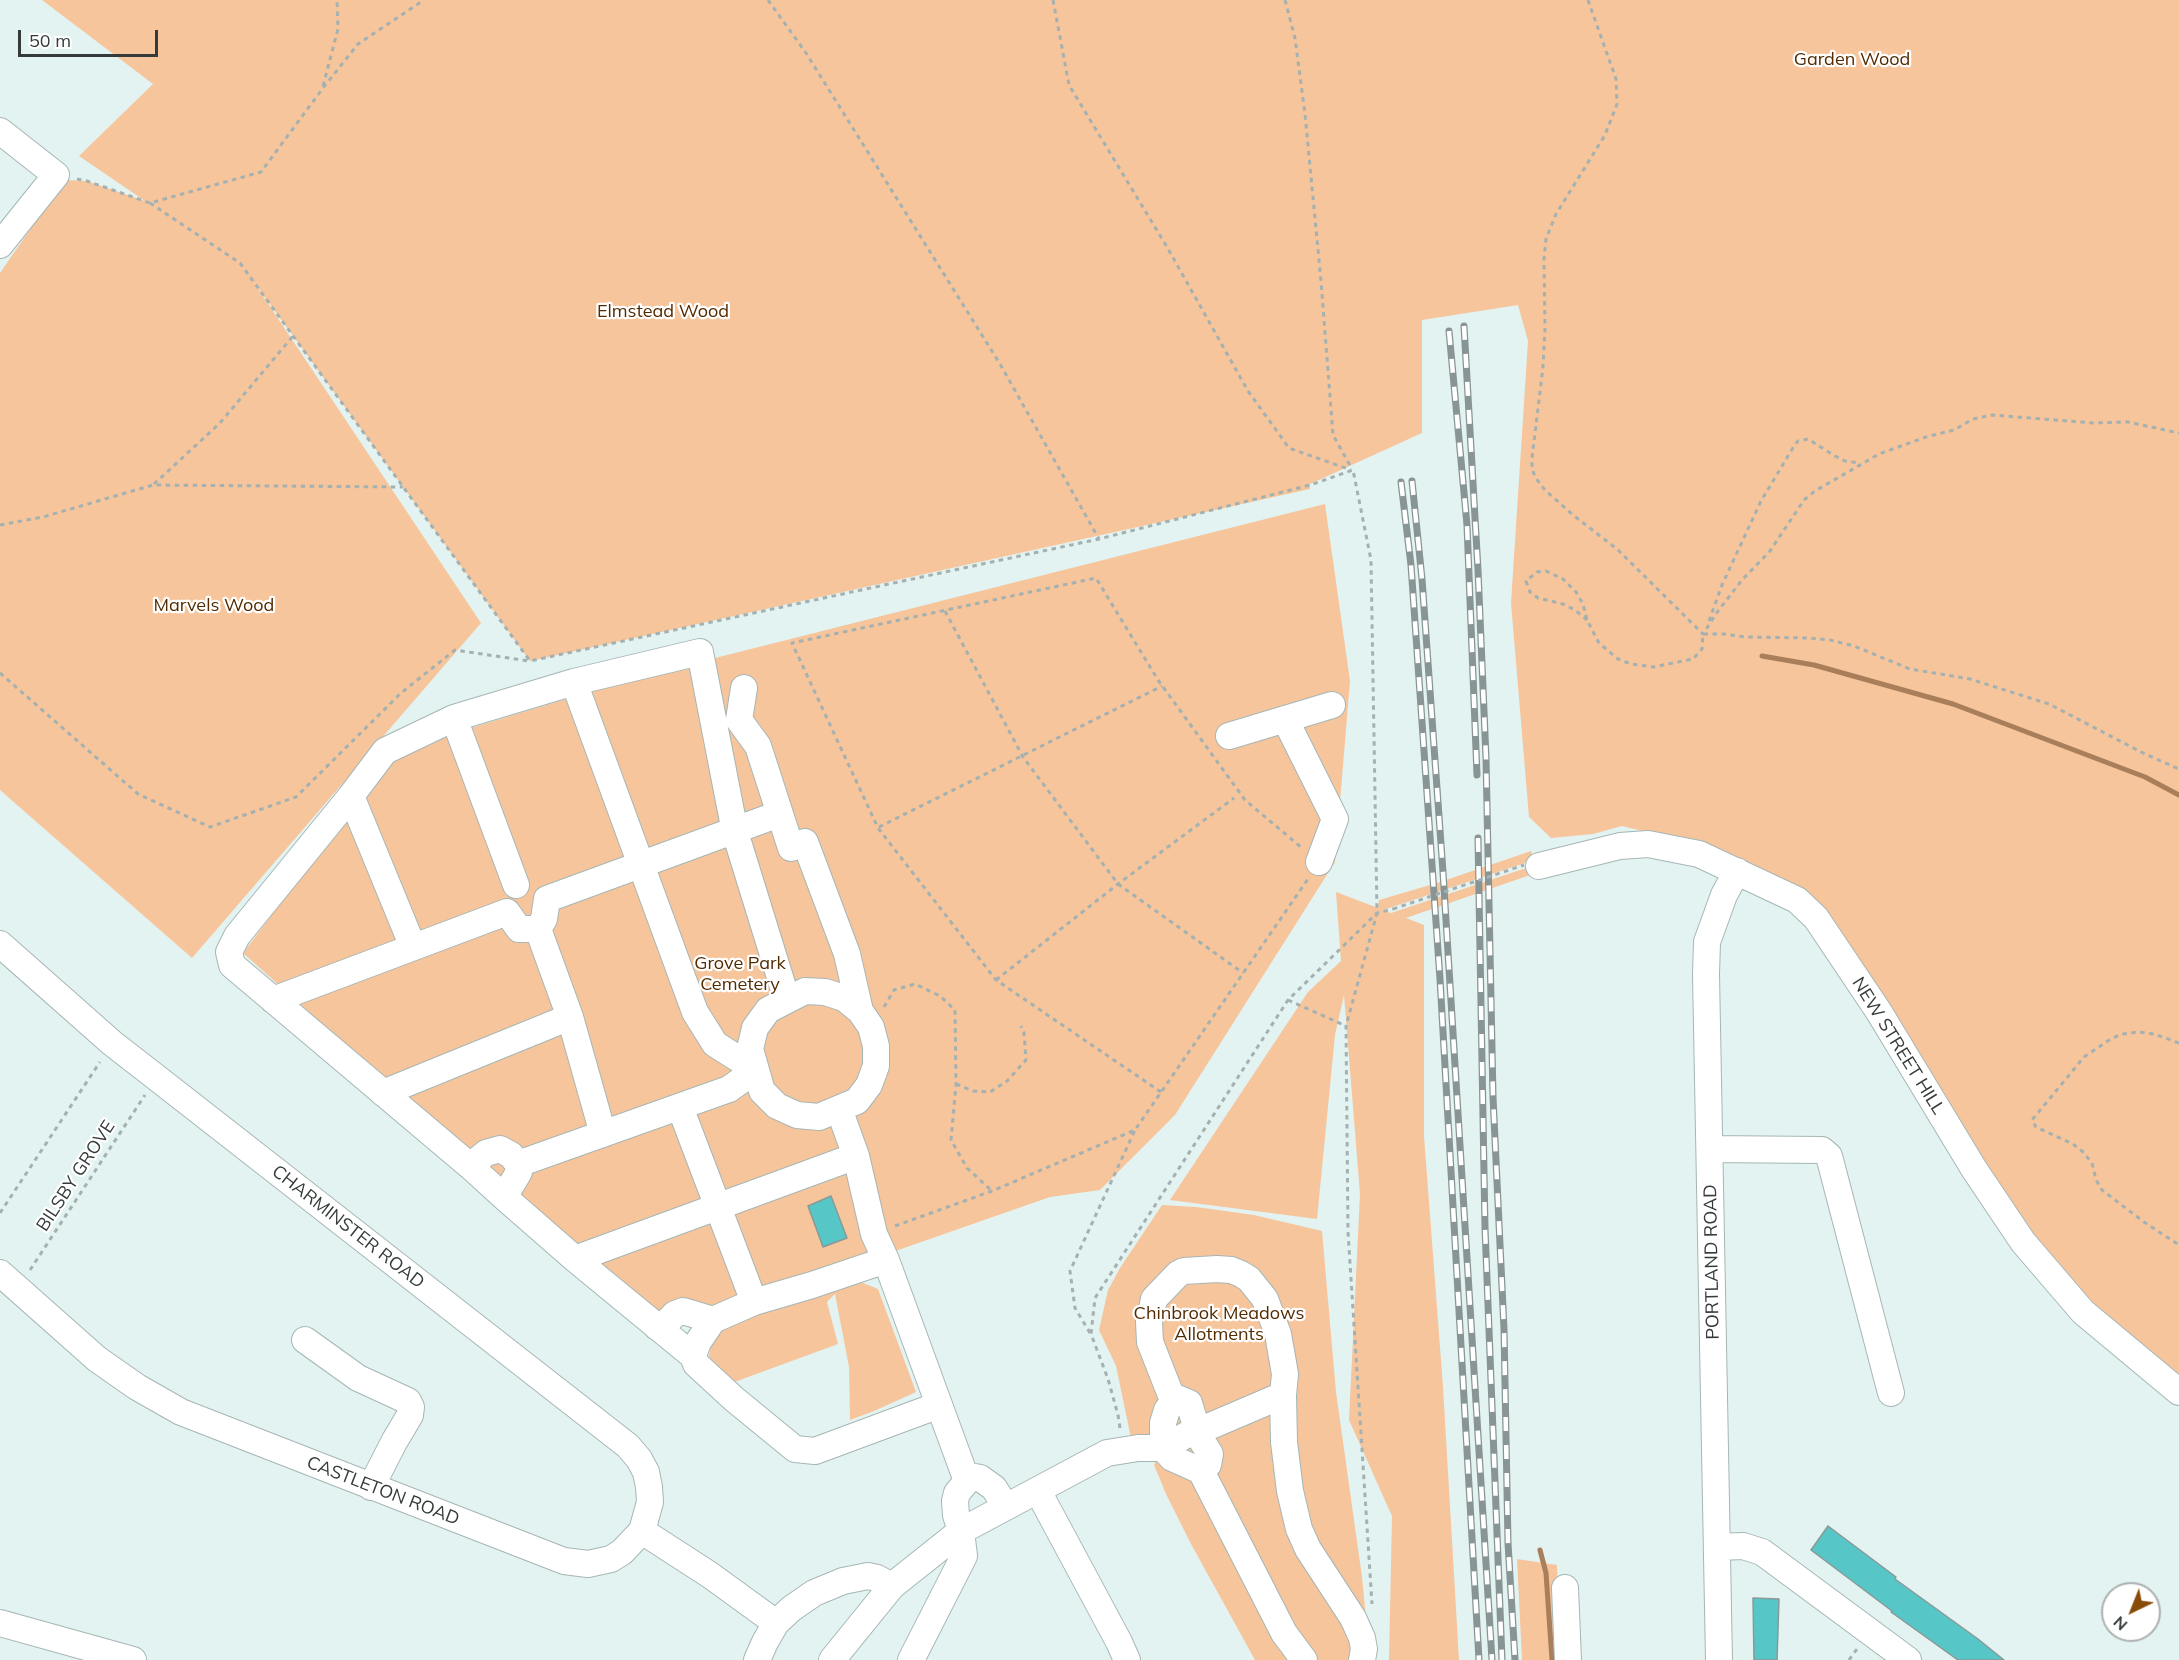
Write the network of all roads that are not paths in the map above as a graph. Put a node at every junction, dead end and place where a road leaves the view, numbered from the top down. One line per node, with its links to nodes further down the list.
1 (0, 131): 2 (street)
2 (0, 245)
3 (574, 682): 6 (street); 11 (street); 13 (street)
4 (744, 688): 10 (street)
5 (1332, 705): 7 (street)
6 (454, 718): 9 (street); 16 (street)
7 (1285, 719): 8 (street); 12 (street)
8 (1229, 736)
9 (351, 796): 21 (street); 22 (street)
10 (779, 814): 11 (street); 25 (street)
11 (735, 832): 13 (street); 23 (street)
12 (1319, 862)
13 (640, 864): 17 (street); 26 (street)
14 (1532, 865): 15 (street, NEW STREET HILL)
15 (1737, 871): 31 (street, PORTLAND ROAD); 45 (street, NEW STREET HILL)
16 (516, 885): 17 (street); 18 (street)
17 (547, 899): 19 (street)
18 (507, 912): 19 (street); 21 (street)
19 (538, 929): 24 (street)
20 (0, 944): 57 (street, CHARMINSTER ROAD)
21 (413, 947): 22 (street)
22 (273, 1000): 27 (street)
23 (787, 1000): 25 (street); 26 (street)
24 (570, 1017): 27 (street); 30 (street)
25 (865, 1019): 29 (street)
26 (756, 1070): 28 (street); 29 (street)
27 (383, 1093): 34 (street)
28 (681, 1107): 30 (street); 36 (street)
29 (839, 1109): 32 (street)
30 (603, 1134): 33 (street)
31 (1710, 1149): 46 (street); 59 (street, PORTLAND ROAD)
32 (856, 1156): 36 (street); 38 (street)
33 (518, 1164): 34 (street); 35 (street)
34 (470, 1166): 35 (street)
35 (504, 1197): 37 (street)
36 (717, 1207): 37 (street); 40 (street)
37 (575, 1259): 42 (street)
38 (886, 1260): 40 (street); 49 (street)
39 (9, 1281): 54 (street, CASTLETON ROAD)
40 (753, 1302): 41 (street)
41 (713, 1320): 42 (street); 44 (street)
42 (657, 1327): 44 (street)
43 (305, 1340): 54 (street)
44 (693, 1356): 49 (street)
45 (2179, 1392)
46 (1891, 1393)
47 (1283, 1395): 48 (street); 50 (street); 70 (street)
48 (1175, 1400): 50 (street); 51 (street)
49 (939, 1405): 53 (street)
50 (1197, 1429): 51 (street); 52 (street)
51 (1163, 1448): 52 (street); 55 (street)
52 (1201, 1470): 69 (street)
53 (968, 1482): 56 (street); 58 (street)
54 (372, 1487): 57 (street, CASTLETON ROAD)
55 (1038, 1491): 56 (street); 68 (street)
56 (1006, 1507): 58 (street)
57 (642, 1531): 63 (street)
58 (961, 1531): 60 (street); 67 (street)
59 (1718, 1546): 72 (street, PORTLAND ROAD); 73 (street)
60 (892, 1586): 63 (street); 66 (street)
61 (1565, 1588): 71 (street)
62 (0, 1623): 64 (street)
63 (776, 1623): 65 (street)
64 (133, 1660)
65 (757, 1660)
66 (832, 1660)
67 (911, 1660)
68 (1127, 1660)
69 (1304, 1660)
70 (1362, 1660)
71 (1568, 1660)
72 (1719, 1660)
73 (1908, 1660)

